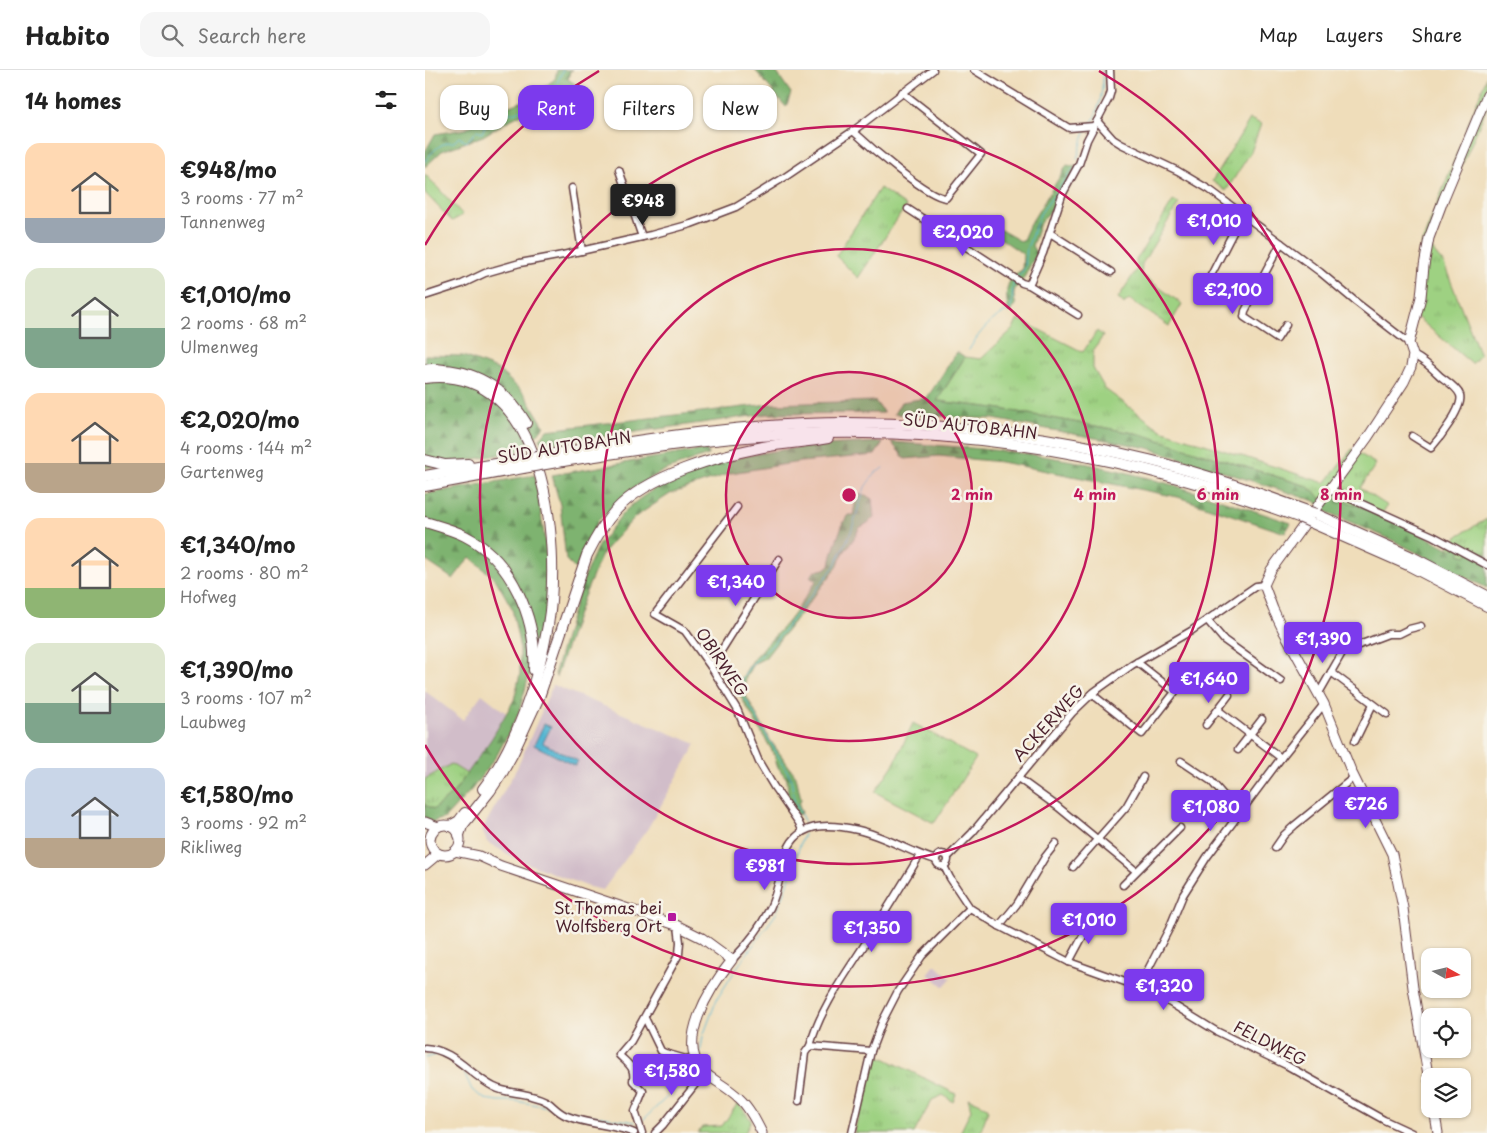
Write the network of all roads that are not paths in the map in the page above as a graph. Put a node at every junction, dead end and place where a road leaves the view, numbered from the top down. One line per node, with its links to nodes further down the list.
1 (933, 70): 4 (street)
2 (974, 70): 6 (street)
3 (1111, 70): 6 (street)
4 (903, 92): 7 (street); 7 (street)
5 (1487, 95): 22 (main road)
6 (1092, 125): 11 (street); 12 (street)
7 (853, 131): 13 (street)
8 (619, 170): 13 (street)
9 (572, 188): 15 (street)
10 (908, 209): 17 (street)
11 (1242, 215): 14 (street); 18 (street)
12 (1050, 233): 16 (street); 17 (street)
13 (642, 237): 15 (street)
14 (1281, 243): 21 (street); 22 (street)
15 (582, 251): 19 (street)
16 (1111, 272)
17 (1029, 285): 20 (street)
18 (1205, 287)
19 (425, 296)
20 (1079, 315)
21 (1286, 325)
22 (1409, 343): 23 (main road)
23 (1413, 355): 27 (street); 34 (main road)
24 (425, 370): 57 (highway)
25 (425, 378): 49 (highway)
26 (866, 432): 28 (highway, SÜD AUTOBAHN); 36 (highway, SÜD AUTOBAHN); 57 (highway)
27 (1412, 436)
28 (555, 458): 30 (highway, SÜD AUTOBAHN, bridge); 36 (highway, SÜD AUTOBAHN)
29 (425, 460): 31 (highway)
30 (522, 464): 31 (highway, SÜD AUTOBAHN); 33 (highway, SÜD AUTOBAHN)
31 (489, 465): 32 (highway, SÜD AUTOBAHN)
32 (425, 476)
33 (425, 486)
34 (1329, 489): 39 (street); 40 (main road)
35 (737, 507): 46 (street, OBIRWEG)
36 (1308, 516): 41 (highway, SÜD AUTOBAHN); 42 (highway, SÜD AUTOBAHN)
37 (425, 522): 49 (highway)
38 (779, 559): 46 (street)
39 (1487, 564)
40 (1265, 585): 43 (street, ACKERWEG); 50 (main road)
41 (1487, 596)
42 (1487, 606)
43 (1207, 620): 45 (street, ACKERWEG); 48 (street)
44 (1421, 626): 47 (street)
45 (1137, 662): 51 (street, ACKERWEG); 51 (street)
46 (711, 667): 74 (street, OBIRWEG)
47 (1331, 672): 50 (street); 54 (street)
48 (1281, 681)
49 (533, 685): 70 (highway)
50 (1319, 693): 53 (main road)
51 (1092, 694): 67 (street, ACKERWEG)
52 (1229, 694): 55 (street)
53 (1324, 704): 63 (street); 65 (main road)
54 (1373, 704): 56 (street); 61 (street)
55 (1218, 710): 59 (street); 60 (street)
56 (1387, 714)
57 (529, 718): 75 (highway)
58 (1262, 719): 60 (street)
59 (1206, 725)
60 (1250, 734): 62 (street); 63 (street)
61 (1355, 741)
62 (1238, 750)
63 (1281, 758): 68 (street)
64 (1181, 761): 68 (street)
65 (1354, 776): 79 (street); 104 (main road)
66 (1143, 777): 76 (street)
67 (1018, 778): 76 (street); 84 (street, ACKERWEG)
68 (1239, 813): 98 (street)
69 (425, 822): 71 (main road)
70 (449, 826): 71 (main road); 75 (main road)
71 (438, 827): 77 (main road)
72 (425, 828): 77 (main road)
73 (1180, 828): 90 (street)
74 (802, 830): 82 (street); 96 (street)
75 (459, 838): 80 (main road); 83 (main road)
76 (1097, 838): 89 (street); 90 (street)
77 (431, 841): 81 (main road); 85 (main road)
78 (1056, 843): 95 (street)
79 (1275, 848)
80 (455, 851): 81 (main road); 83 (main road)
81 (440, 854): 87 (main road)
82 (920, 855): 86 (street); 100 (street)
83 (479, 856): 94 (main road)
84 (948, 857): 86 (street); 88 (street)
85 (425, 860)
86 (936, 860): 88 (street)
87 (425, 865)
88 (944, 866): 92 (street, FELDWEG)
89 (1073, 868)
90 (1136, 871): 91 (street)
91 (1123, 885)
92 (970, 908): 95 (street, FELDWEG); 102 (street)
93 (1102, 919): 97 (street)
94 (678, 926): 96 (main road); 99 (street)
95 (999, 926): 97 (street, FELDWEG)
96 (731, 960): 103 (main road)
97 (1069, 962): 98 (street, FELDWEG)
98 (1139, 987): 113 (street, FELDWEG)
99 (645, 1018): 103 (street); 109 (street)
100 (811, 1046): 102 (street); 106 (street)
101 (425, 1048): 108 (street)
102 (871, 1051): 112 (street)
103 (696, 1062): 105 (main road)
104 (1427, 1068)
105 (705, 1072): 110 (street); 111 (main road)
106 (799, 1101)
107 (1436, 1118): 114 (main road)
108 (634, 1133)
109 (642, 1133)
110 (655, 1133)
111 (762, 1133)
112 (852, 1133)
113 (1412, 1133)
114 (1438, 1133)

